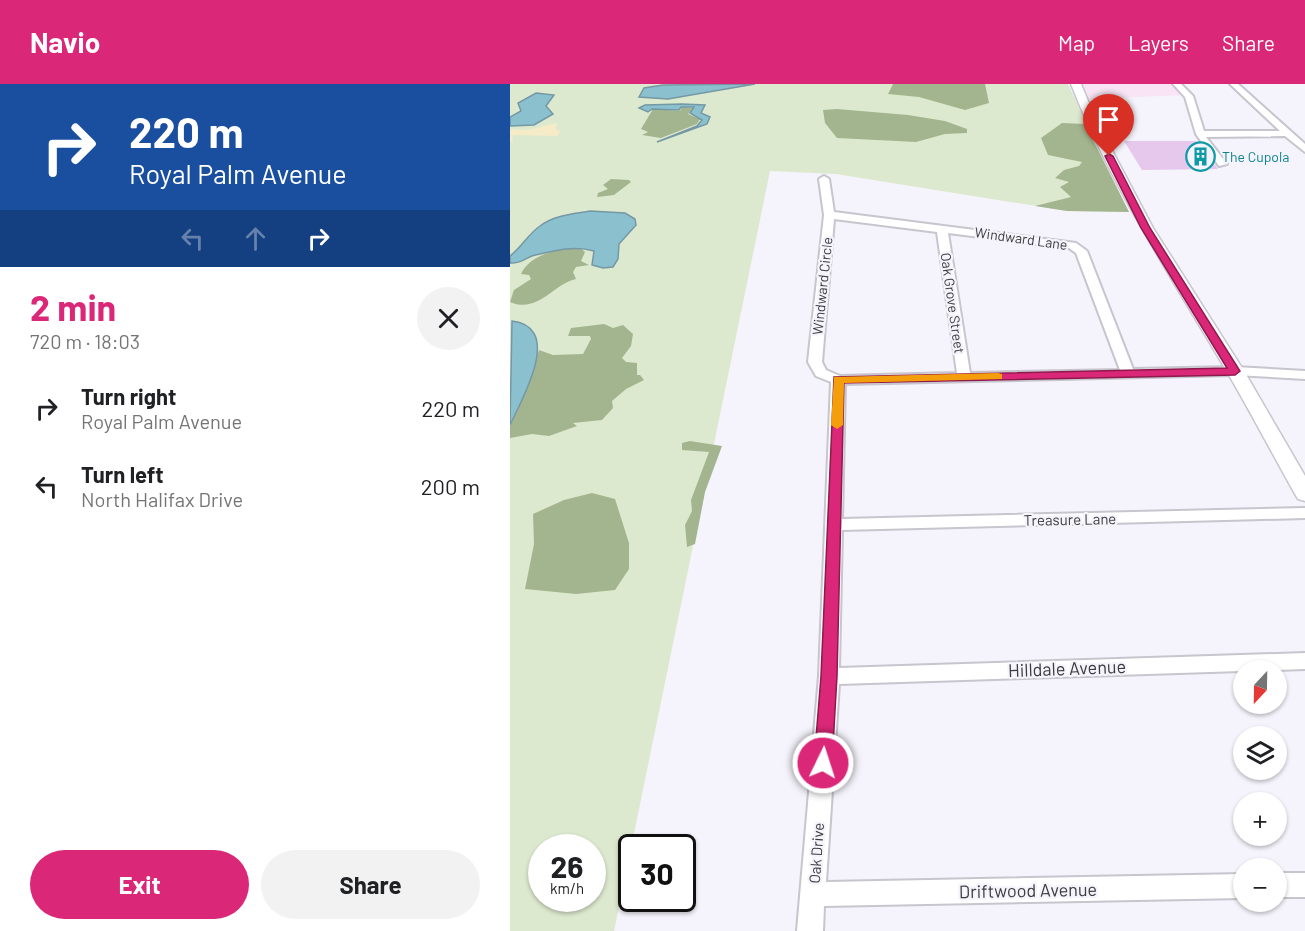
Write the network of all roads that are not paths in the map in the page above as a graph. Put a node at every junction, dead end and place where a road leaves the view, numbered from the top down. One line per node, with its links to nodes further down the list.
1 (1076, 84): 11 (street)
2 (1177, 84): 4 (street)
3 (1234, 84): 5 (street)
4 (1200, 134): 5 (street); 7 (street)
5 (1290, 134): 6 (street)
6 (1305, 149)
7 (1222, 164)
8 (824, 179): 9 (street, Windward Circle)
9 (829, 215): 10 (street, Windward Lane); 15 (street, Windward Circle)
10 (942, 228): 12 (street, Windward Lane); 14 (street, Oak Grove Street)
11 (1235, 371): 12 (street); 13 (street); 16 (street)
12 (1128, 374): 14 (street)
13 (1305, 375)
14 (964, 377): 15 (street)
15 (838, 380): 18 (street, Oak Drive)
16 (1305, 494)
17 (1305, 513): 18 (street, Treasure Lane)
18 (834, 525): 20 (street, Oak Drive)
19 (1305, 661): 20 (street, Hilldale Avenue)
20 (829, 676): 24 (street, Oak Drive)
21 (1287, 885): 22 (street)
22 (1305, 885)
23 (1233, 886): 24 (street, Driftwood Avenue)
24 (813, 894): 25 (street, Oak Drive)
25 (810, 931)

